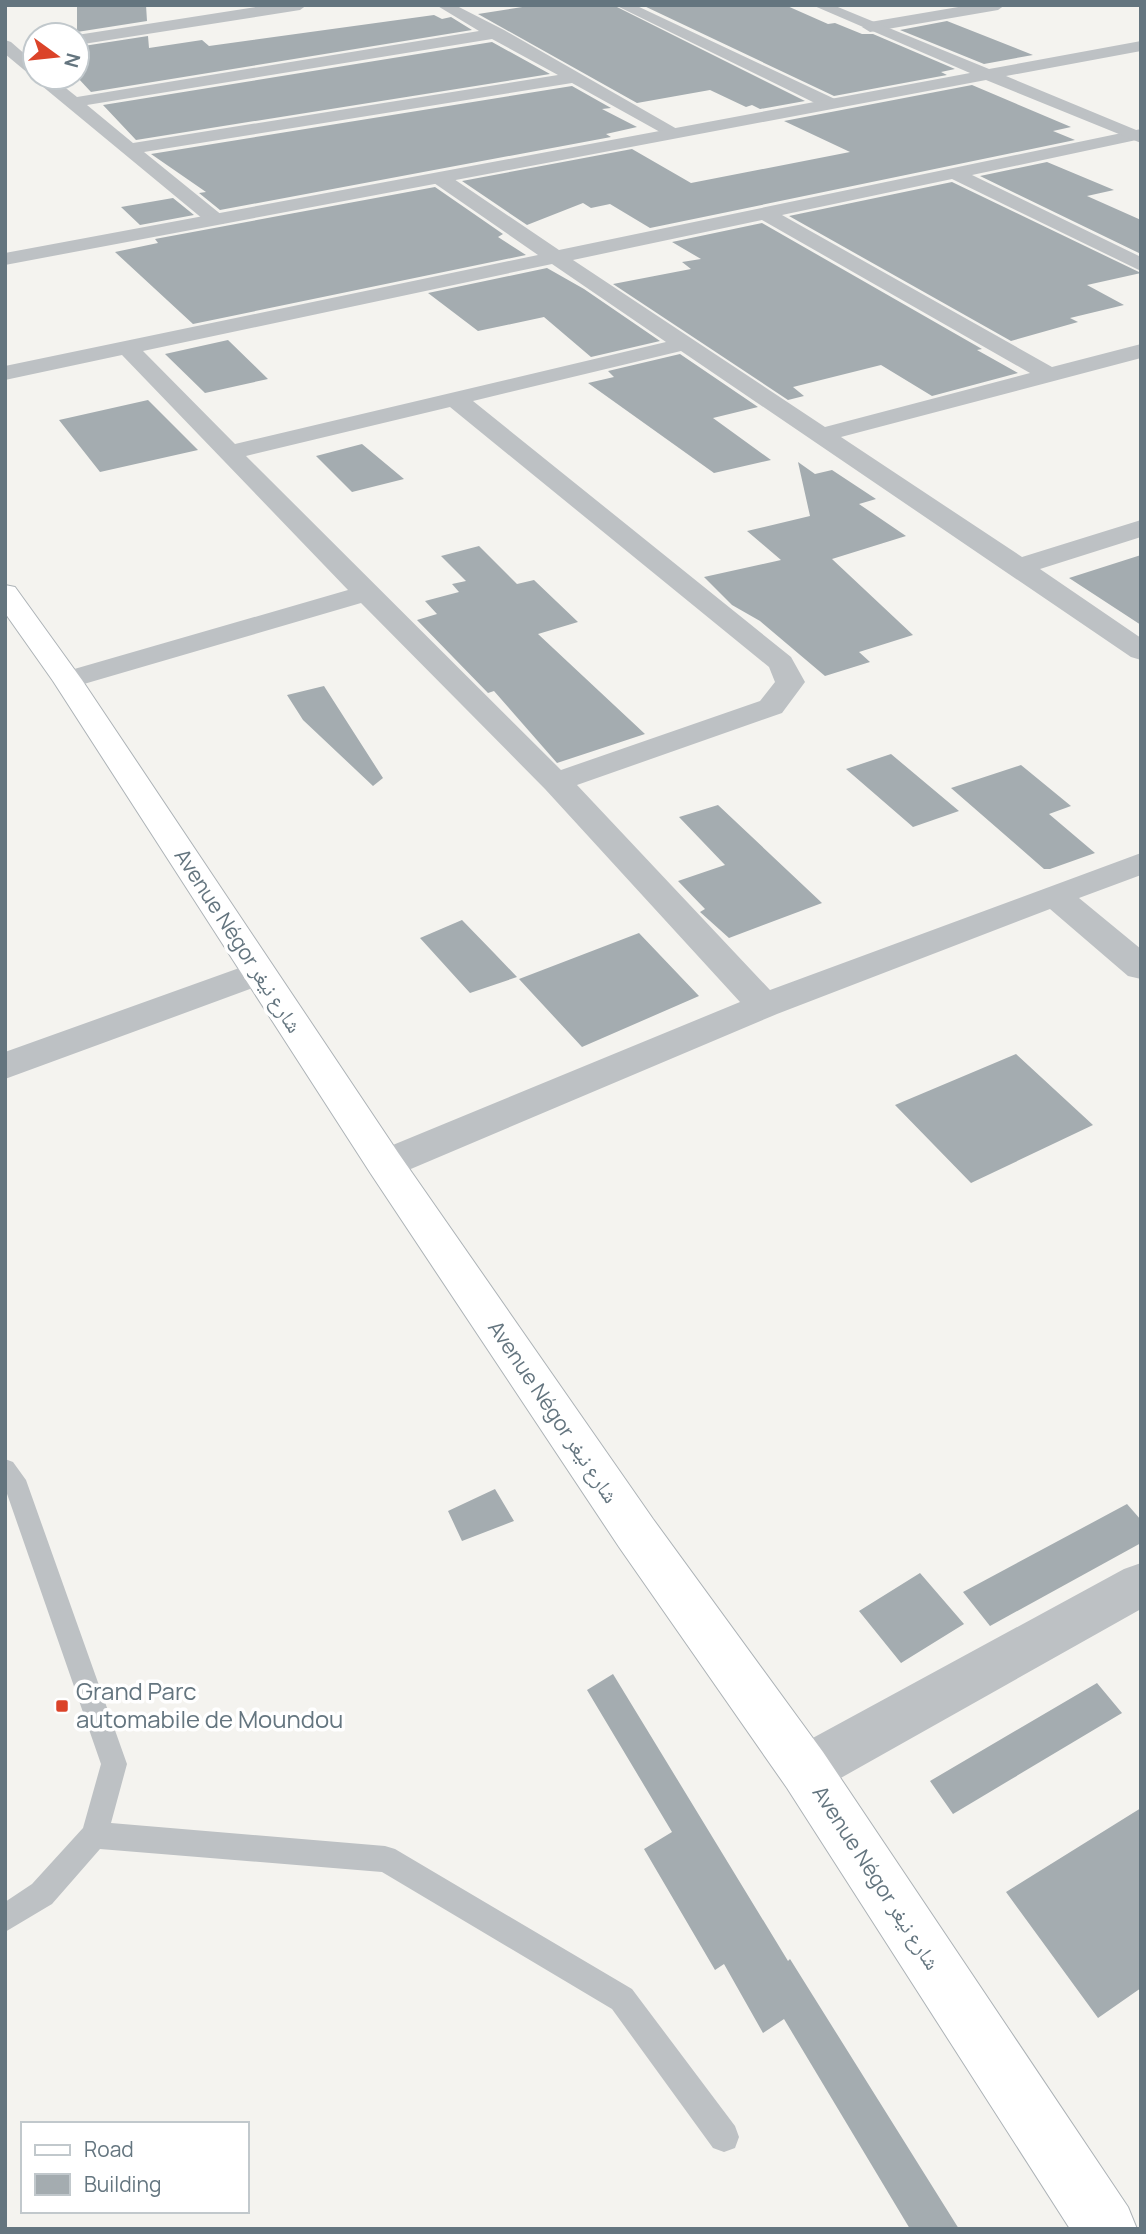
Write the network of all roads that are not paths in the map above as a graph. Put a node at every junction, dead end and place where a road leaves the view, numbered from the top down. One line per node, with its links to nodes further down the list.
1 (300, 5): 8 (street)
2 (443, 5): 7 (street)
3 (622, 5): 14 (street)
4 (819, 5): 6 (street)
5 (998, 5): 6 (street)
6 (870, 27): 10 (street)
7 (498, 33): 11 (street); 13 (street)
8 (91, 38)
9 (1141, 46): 10 (street)
10 (984, 74): 14 (street); 16 (street)
11 (576, 77): 15 (street); 17 (street)
12 (58, 91): 13 (street)
13 (71, 103): 17 (street)
14 (831, 104): 15 (street)
15 (675, 133): 19 (street)
16 (1138, 136): 18 (street)
17 (128, 149): 21 (street)
18 (953, 173): 20 (street); 24 (street)
19 (441, 178): 21 (street); 22 (street)
20 (764, 213): 22 (street); 29 (street)
21 (216, 220): 23 (street)
22 (555, 258): 25 (street); 26 (street)
23 (5, 260)
24 (1141, 265)
25 (684, 344): 30 (street); 31 (street)
26 (128, 348): 28 (street); 32 (street)
27 (1141, 351): 29 (street)
28 (5, 373)
29 (1049, 375): 31 (street)
30 (454, 398): 32 (street); 39 (street)
31 (822, 435): 34 (street)
32 (231, 452): 36 (street)
33 (1141, 528): 34 (street)
34 (1020, 567): 37 (street)
35 (5, 593): 38 (main road, Avenue Négor شارع نيغر)
36 (366, 593): 38 (street); 39 (street)
37 (1141, 651)
38 (67, 680): 43 (main road, Avenue Négor شارع نيغر)
39 (556, 782): 44 (street)
40 (1141, 863): 41 (street)
41 (1054, 895): 42 (street); 44 (street)
42 (1141, 968)
43 (260, 973): 45 (street); 46 (main road, Avenue Négor شارع نيغر)
44 (764, 1006): 46 (street)
45 (5, 1066)
46 (385, 1164): 49 (main road, Avenue Négor شارع نيغر)
47 (5, 1469): 50 (lane)
48 (1141, 1584): 49 (street)
49 (805, 1770): 53 (main road, Avenue Négor شارع نيغر)
50 (94, 1835): 51 (lane); 52 (lane)
51 (5, 1918)
52 (724, 2137)
53 (1106, 2229)

